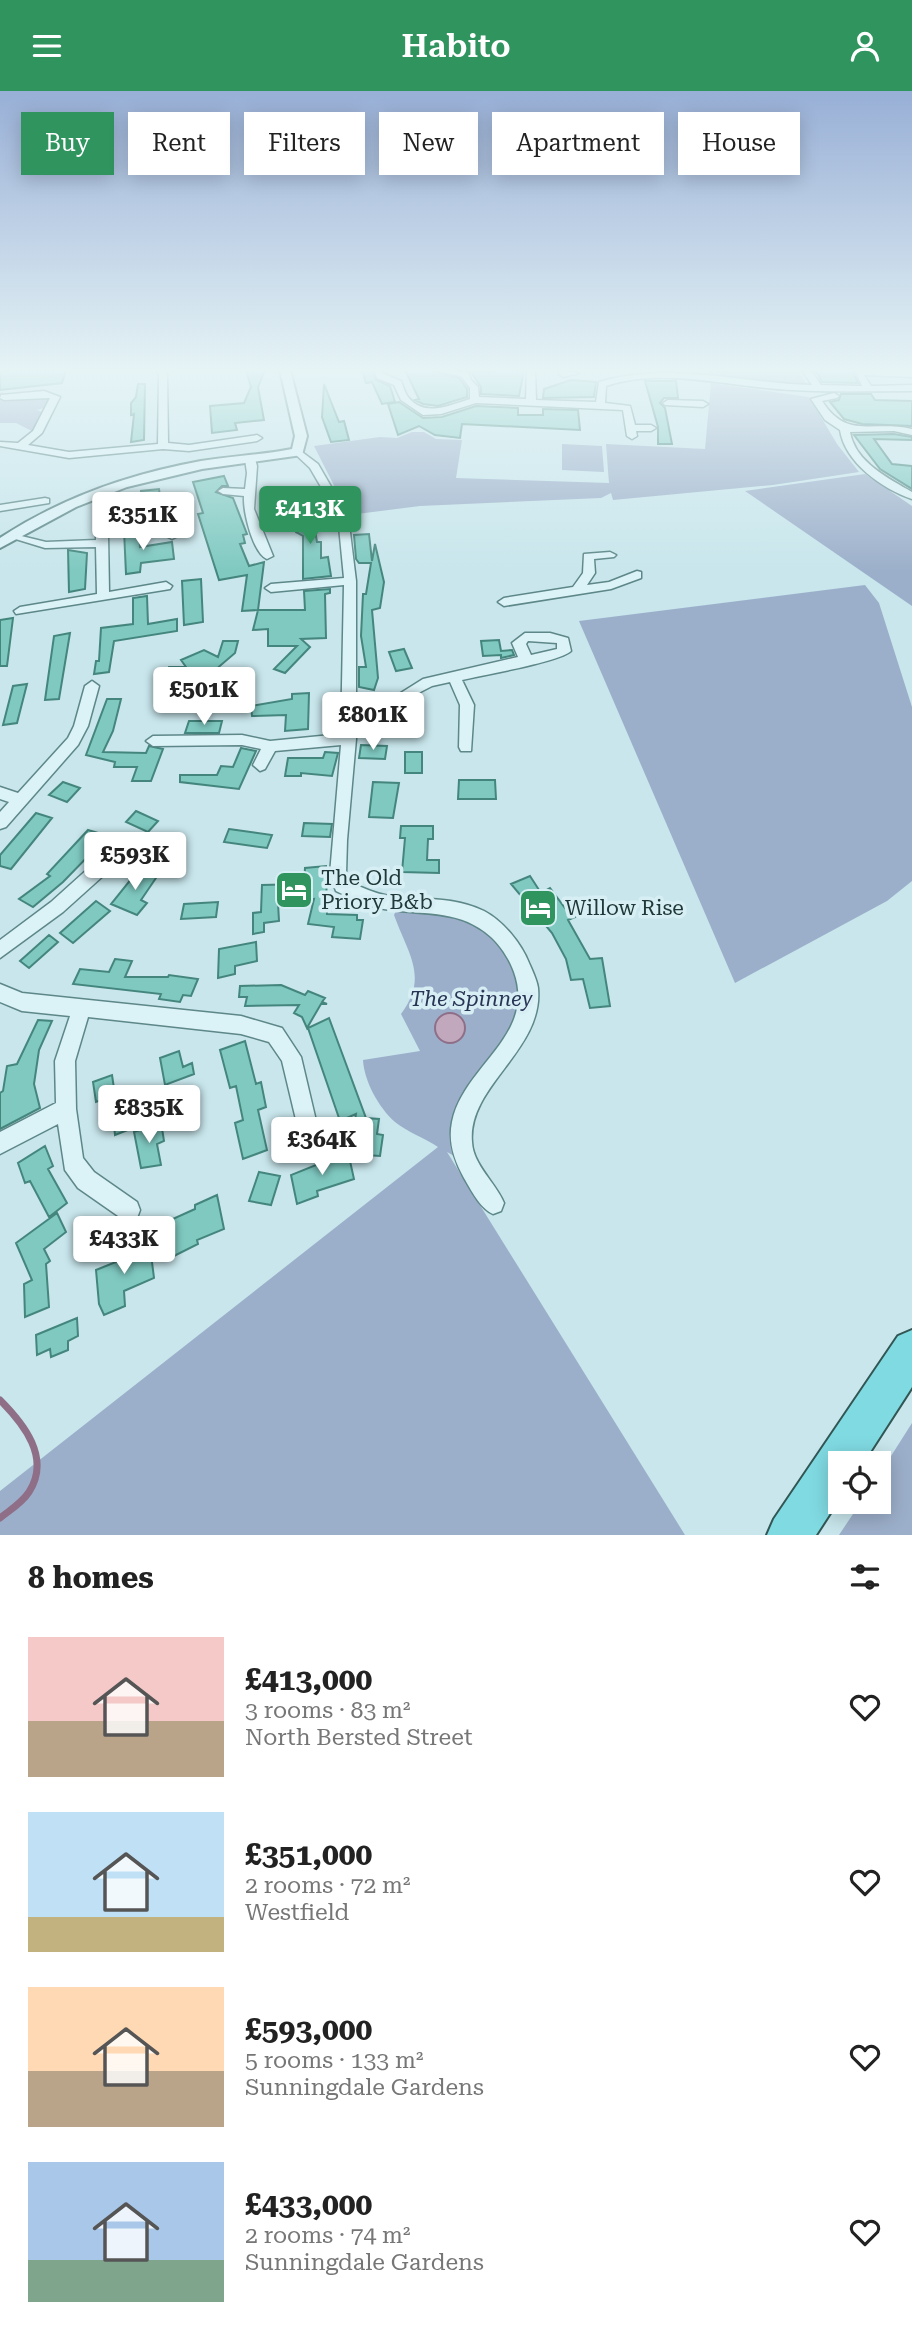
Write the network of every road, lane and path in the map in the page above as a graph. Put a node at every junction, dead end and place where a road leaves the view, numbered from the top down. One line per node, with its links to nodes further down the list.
1 (31, 437): 8 (street)
2 (163, 437): 7 (street)
3 (301, 437): 10 (street)
4 (846, 437): 15 (street)
5 (257, 438): 9 (street)
6 (3, 444): 8 (street)
7 (163, 446): 8 (street); 9 (street)
8 (18, 448)
9 (189, 448): 12 (street)
10 (298, 452): 11 (street); 25 (street)
11 (250, 459): 12 (street); 14 (street)
12 (203, 465): 18 (street)
13 (223, 491): 14 (street)
14 (249, 493): 23 (street)
15 (912, 496)
16 (45, 501): 17 (street)
17 (0, 507)
18 (13, 535): 20 (street); 21 (street)
19 (172, 536): 20 (street)
20 (103, 543): 29 (street)
21 (0, 544)
22 (610, 555): 28 (street)
23 (267, 556)
24 (637, 575): 28 (street)
25 (349, 581): 27 (street); 36 (street)
26 (166, 586): 29 (street)
27 (271, 588)
28 (577, 590): 30 (street)
29 (103, 597): 31 (street)
30 (504, 602)
31 (20, 611)
32 (526, 660): 33 (street)
33 (454, 677): 35 (street); 39 (street)
34 (92, 686): 42 (street)
35 (403, 696)
36 (349, 739): 38 (street); 51 (street)
37 (153, 741): 38 (street)
38 (270, 746): 40 (street)
39 (466, 747)
40 (260, 765)
41 (0, 793): 42 (street)
42 (21, 800): 43 (street)
43 (0, 823)
44 (107, 862): 45 (street)
45 (0, 950)
46 (0, 993): 47 (street)
47 (82, 1008): 48 (street); 49 (street)
48 (66, 1109): 50 (street); 52 (street)
49 (310, 1142)
50 (0, 1143)
51 (493, 1203)
52 (129, 1210)
53 (912, 1350): 54 (highway)
54 (790, 1535)

